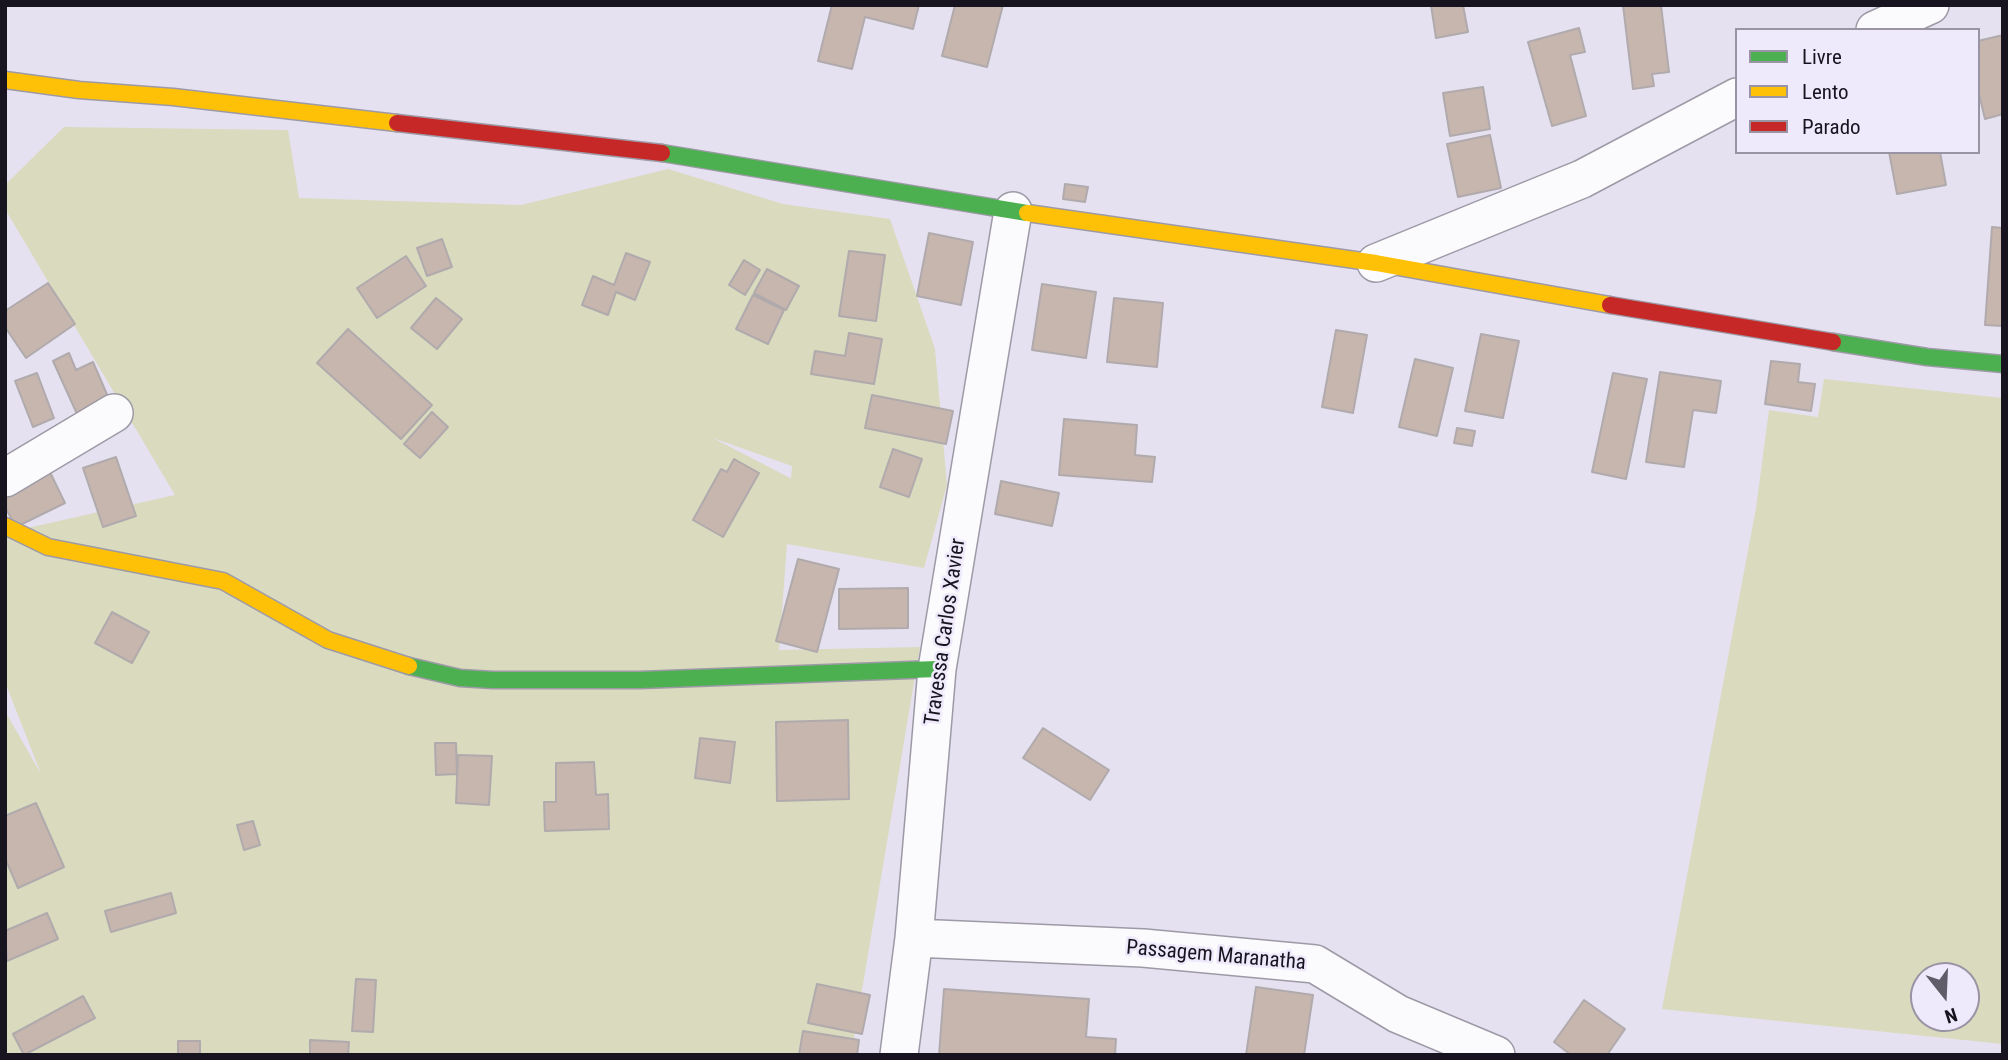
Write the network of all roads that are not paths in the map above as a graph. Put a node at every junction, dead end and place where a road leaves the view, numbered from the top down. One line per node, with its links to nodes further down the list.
1 (1930, 5): 2 (street)
2 (1879, 28)
3 (5, 80): 5 (street)
4 (1735, 98): 6 (street)
5 (1013, 211): 6 (street); 11 (street, Travessa Carlos Xavier)
6 (1376, 263): 7 (street)
7 (2003, 364)
8 (114, 413): 9 (street)
9 (5, 478)
10 (5, 526): 11 (street)
11 (937, 669): 12 (street, Travessa Carlos Xavier)
12 (914, 938): 13 (street, Travessa Carlos Xavier); 14 (street, Passagem Maranatha)
13 (899, 1055)
14 (1496, 1055)

